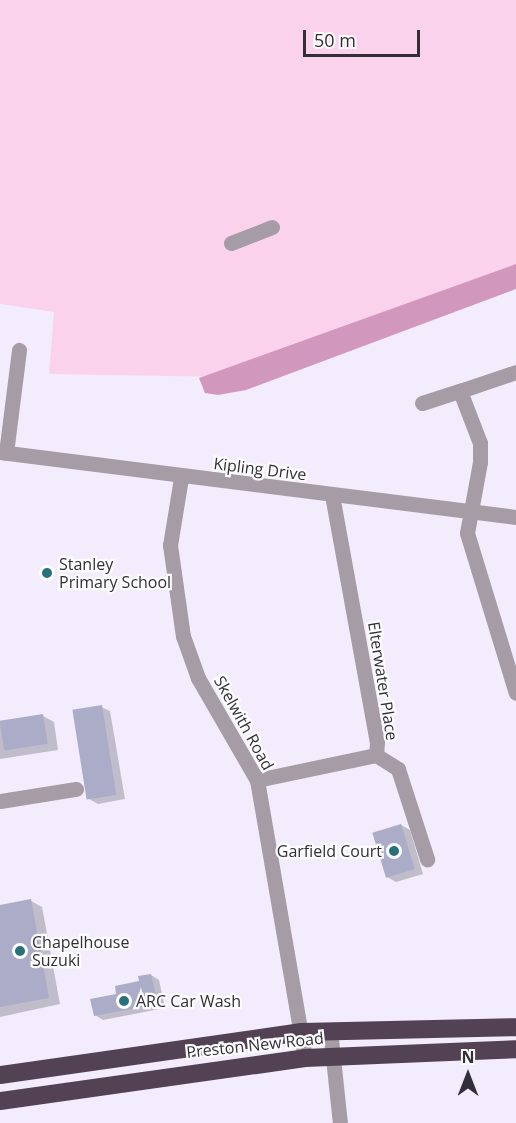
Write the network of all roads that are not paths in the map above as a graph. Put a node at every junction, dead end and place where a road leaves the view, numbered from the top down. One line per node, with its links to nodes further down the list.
1 (272, 226): 2 (street)
2 (231, 243)
3 (19, 350): 7 (street)
4 (516, 372): 5 (street)
5 (460, 391): 6 (street); 10 (street)
6 (427, 397)
7 (3, 453): 8 (street, Kipling Drive)
8 (181, 478): 9 (street, Kipling Drive); 14 (street, Skelwith Road)
9 (332, 495): 10 (street, Kipling Drive); 13 (street, Elterwater Place)
10 (471, 512): 11 (street, Kipling Drive); 12 (street)
11 (516, 517)
12 (516, 693)
13 (376, 755): 14 (street); 17 (street, Elterwater Place)
14 (257, 780): 20 (street, Skelwith Road)
15 (76, 789): 16 (street)
16 (0, 801)
17 (428, 859)
18 (516, 1027): 19 (highway, Preston New Road)
19 (330, 1030): 20 (highway, Preston New Road); 22 (street)
20 (302, 1032): 23 (street, Skelwith Road); 24 (highway, Preston New Road)
21 (516, 1050): 22 (highway, Preston New Road)
22 (333, 1056): 23 (highway, Preston New Road); 26 (street)
23 (305, 1058): 25 (highway, Preston New Road)
24 (0, 1075)
25 (0, 1101)
26 (340, 1123)

